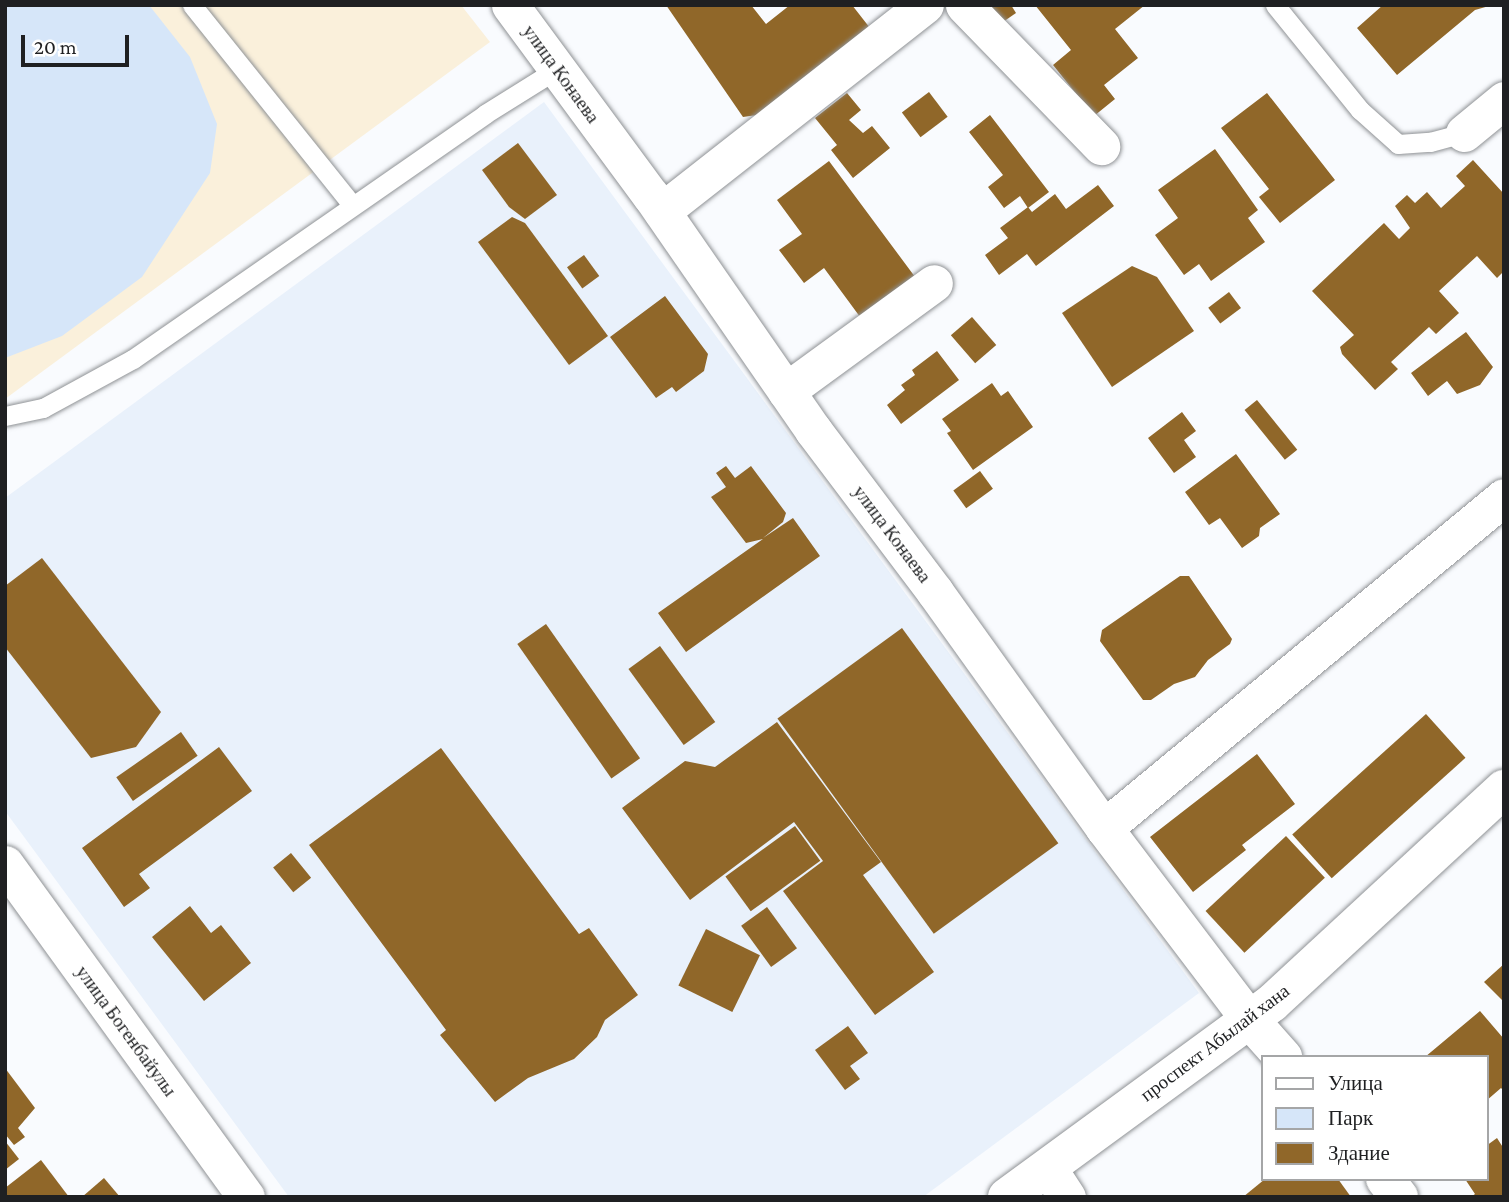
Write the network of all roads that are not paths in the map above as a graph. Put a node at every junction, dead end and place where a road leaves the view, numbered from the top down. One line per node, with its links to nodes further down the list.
1 (192, 5): 10 (lane)
2 (510, 5): 6 (street, улица Конаева)
3 (925, 5): 11 (street)
4 (964, 5): 9 (street)
5 (1275, 5): 8 (lane)
6 (558, 69): 10 (lane); 11 (street, улица Конаева)
7 (1504, 100): 8 (street)
8 (1464, 133)
9 (1101, 146)
10 (352, 205): 14 (lane)
11 (662, 211): 13 (street, улица Конаева)
12 (934, 283): 13 (street)
13 (786, 391): 17 (street, улица Конаева)
14 (5, 416)
15 (1504, 497): 17 (street)
16 (1504, 789): 19 (main road, проспект Абылай хана)
17 (1104, 828): 19 (street, улица Конаева)
18 (5, 864): 23 (street, улица Богенбайулы)
19 (1250, 1020): 20 (main road, улица Конаева); 22 (main road, проспект Абылай хана)
20 (1281, 1055)
21 (1387, 1181): 25 (main road)
22 (1058, 1182): 24 (main road, проспект Абылай хана)
23 (246, 1197)
24 (1007, 1197)
25 (1399, 1197)

